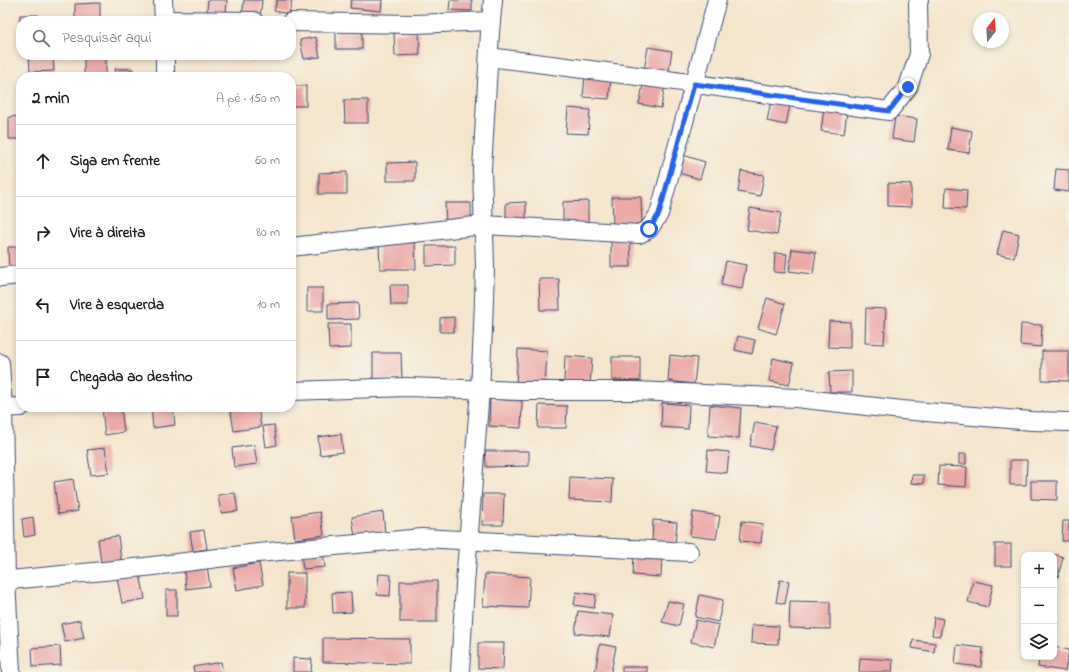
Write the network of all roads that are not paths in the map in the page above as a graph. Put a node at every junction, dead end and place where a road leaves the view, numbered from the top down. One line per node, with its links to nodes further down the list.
1 (163, 0): 5 (street)
2 (493, 0): 6 (street)
3 (717, 0): 11 (street)
4 (919, 0): 11 (street)
5 (164, 16)
6 (491, 21): 7 (street); 8 (street)
7 (296, 22)
8 (489, 57): 11 (street); 12 (street)
9 (165, 60): 10 (street)
10 (165, 72)
11 (694, 84): 12 (street)
12 (484, 225): 13 (street); 17 (street)
13 (296, 246)
14 (16, 275): 15 (street)
15 (0, 277)
16 (0, 363): 20 (street)
17 (480, 390): 18 (street); 21 (street); 22 (street)
18 (296, 391)
19 (16, 407): 20 (street)
20 (1, 408): 24 (street)
21 (1069, 422)
22 (468, 541): 23 (street); 24 (street); 26 (street)
23 (689, 552)
24 (3, 581): 25 (street)
25 (11, 672)
26 (460, 672)

